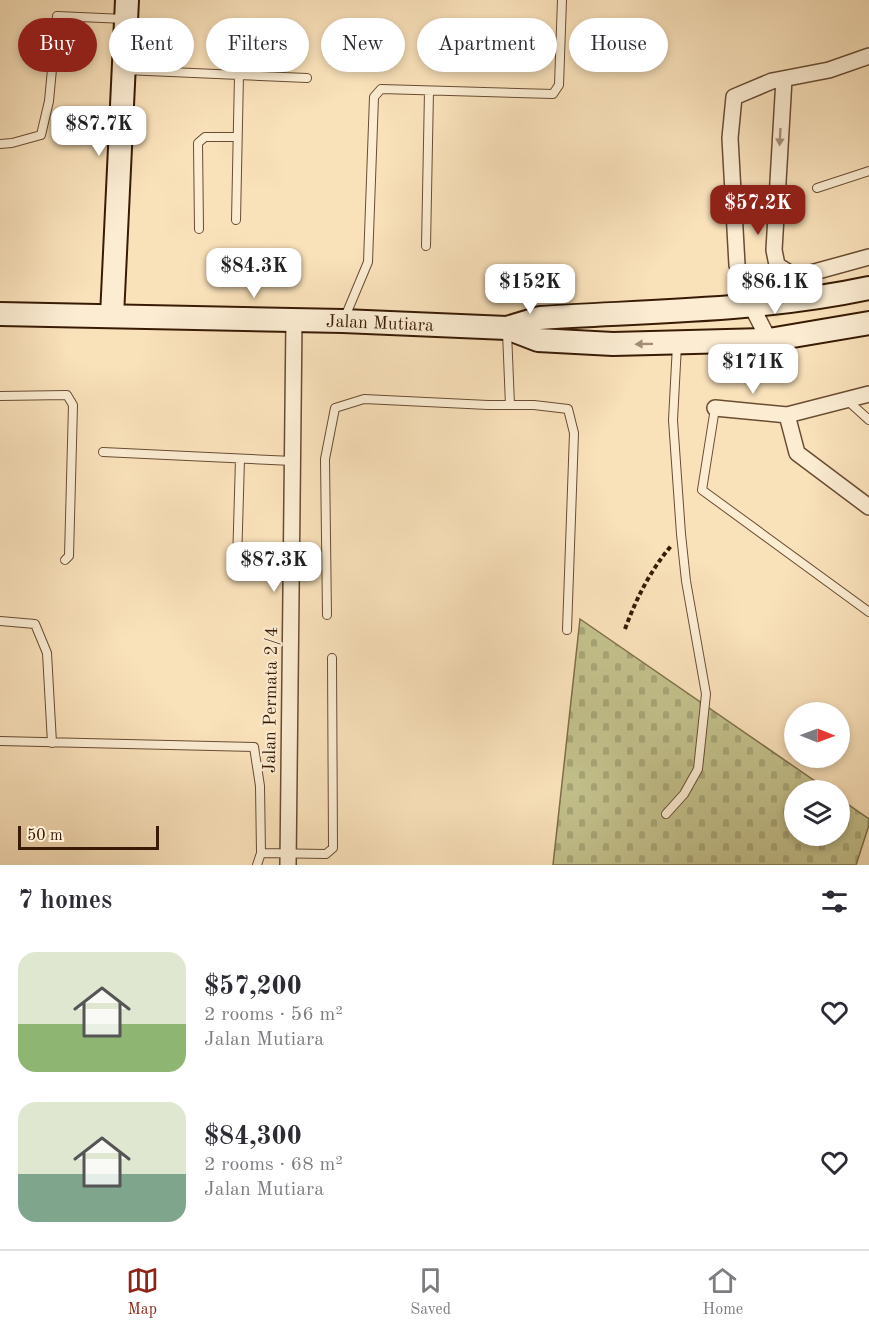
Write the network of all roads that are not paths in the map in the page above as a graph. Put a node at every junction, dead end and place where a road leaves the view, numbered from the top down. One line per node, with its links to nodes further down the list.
1 (562, 0): 9 (lane)
2 (127, 9): 11 (lane)
3 (869, 56): 8 (street)
4 (124, 72): 21 (main road)
5 (170, 72): 6 (lane)
6 (238, 75): 7 (lane); 10 (lane)
7 (307, 78)
8 (784, 79): 17 (street, one-way to 17); 19 (street)
9 (429, 91): 16 (lane); 23 (lane)
10 (237, 137): 14 (lane); 15 (lane)
11 (0, 144)
12 (869, 171): 13 (lane)
13 (817, 189)
14 (236, 220)
15 (199, 229)
16 (426, 246)
17 (869, 257)
18 (869, 288): 19 (main road)
19 (751, 305): 26 (main road); 27 (street)
20 (0, 314): 21 (main road, Jalan Mutiara)
21 (112, 316): 22 (main road, Jalan Mutiara)
22 (294, 320): 23 (main road, Jalan Mutiara); 38 (street, Jalan Permata 2/4)
23 (343, 321): 25 (main road, Jalan Mutiara)
24 (869, 323): 27 (main road)
25 (507, 328): 26 (main road, Jalan Mutiara); 32 (lane)
26 (539, 329): 28 (main road, one-way to 26)
27 (770, 340): 28 (main road)
28 (678, 343): 49 (lane)
29 (869, 394): 31 (street)
30 (0, 396): 40 (lane)
31 (847, 400): 34 (street); 35 (lane)
32 (510, 405): 43 (lane); 45 (lane)
33 (715, 408): 34 (street); 42 (lane)
34 (787, 415): 39 (street)
35 (869, 420)
36 (103, 452): 37 (lane)
37 (240, 459): 38 (lane); 41 (lane)
38 (292, 461): 51 (street, Jalan Permata 2/4)
39 (869, 507)
40 (65, 560)
41 (237, 563)
42 (869, 612)
43 (327, 615)
44 (0, 621): 48 (lane)
45 (567, 630)
46 (332, 658): 51 (lane)
47 (0, 741): 48 (lane)
48 (52, 743): 50 (lane)
49 (666, 814)
50 (261, 853): 51 (lane); 52 (lane)
51 (288, 860)
52 (257, 865)

